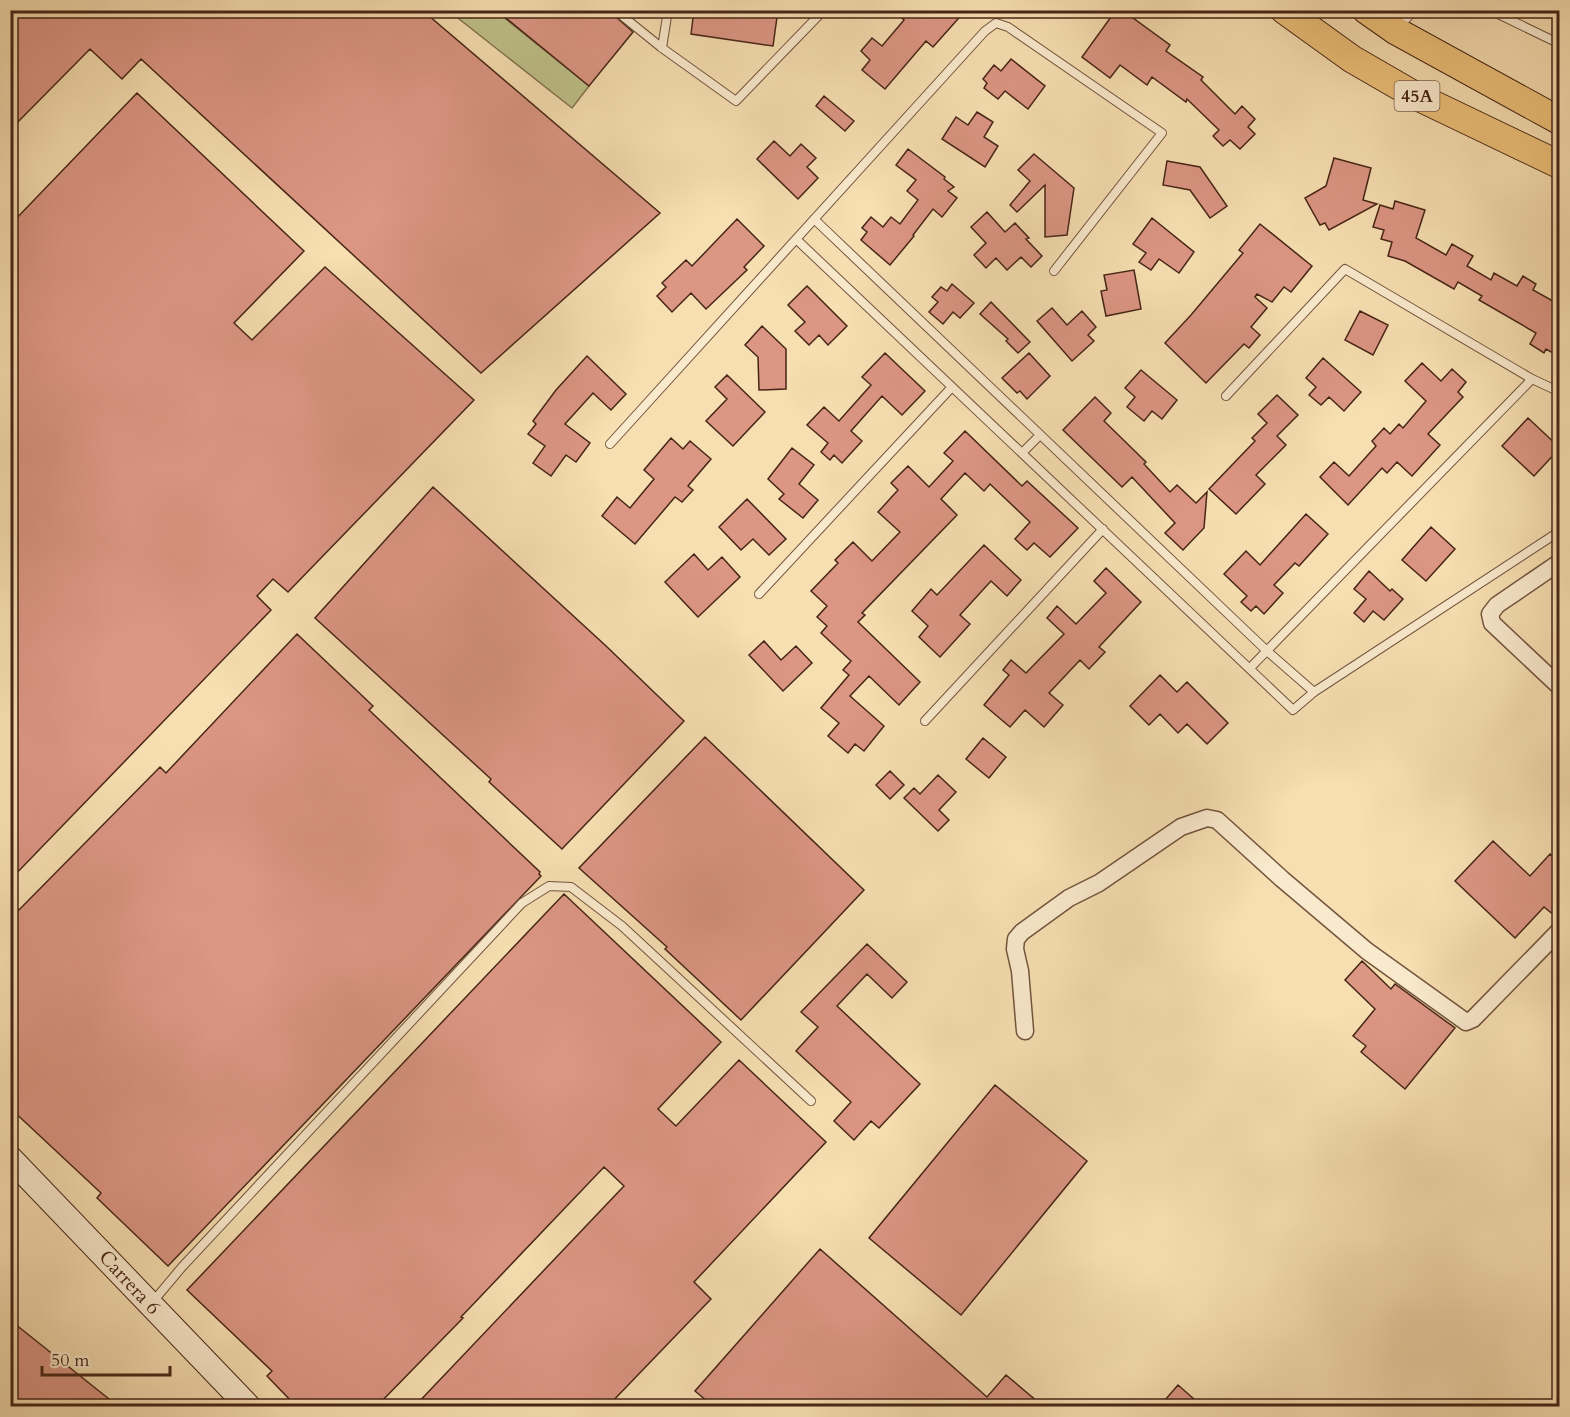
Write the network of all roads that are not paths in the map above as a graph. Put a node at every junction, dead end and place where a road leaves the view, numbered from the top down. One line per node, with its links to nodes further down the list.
1 (615, 10): 10 (lane)
2 (668, 10): 10 (lane)
3 (824, 10): 10 (lane)
4 (1284, 10): 12 (highway, 45A)
5 (1366, 10): 8 (highway, 45A)
6 (1414, 10): 8 (lane)
7 (1497, 10): 9 (lane)
8 (1396, 30): 11 (highway, 45A)
9 (1560, 44)
10 (662, 48)
11 (1560, 121)
12 (1560, 165)
13 (814, 219): 14 (lane); 15 (lane); 20 (lane)
14 (796, 239): 17 (lane); 21 (lane)
15 (1054, 271)
16 (1532, 379): 18 (lane); 19 (lane); 27 (lane)
17 (952, 387): 22 (lane); 26 (lane)
18 (1560, 392)
19 (1226, 396)
20 (1040, 435): 22 (lane); 27 (lane)
21 (610, 444)
22 (1022, 453): 23 (lane)
23 (1103, 529): 28 (lane); 31 (lane)
24 (1560, 531): 30 (lane)
25 (1560, 562): 29 (street)
26 (759, 594)
27 (1267, 651): 28 (lane); 30 (lane)
28 (1250, 668): 30 (lane)
29 (1560, 687)
30 (1314, 692)
31 (925, 721)
32 (1560, 930): 33 (street)
33 (1025, 1031)
34 (811, 1101): 36 (lane)
35 (10, 1158): 36 (main road, Carrera 6)
36 (151, 1304): 38 (main road, Carrera 6)
37 (1560, 1403): 39 (street)
38 (248, 1407)
39 (1557, 1407)

